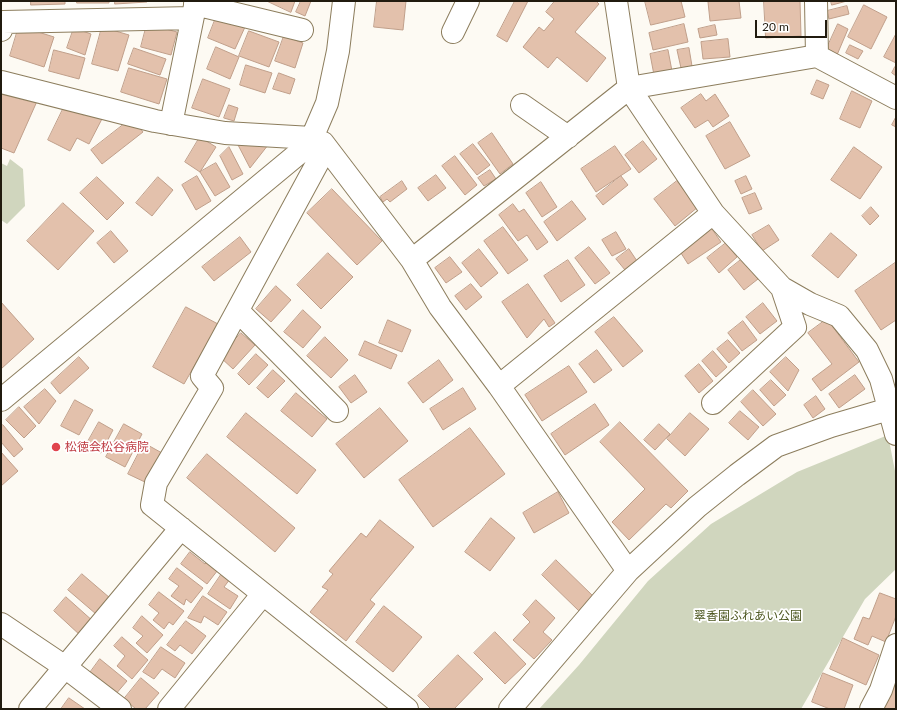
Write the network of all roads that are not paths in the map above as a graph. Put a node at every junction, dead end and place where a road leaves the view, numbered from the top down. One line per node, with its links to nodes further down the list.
1 (344, 1): 16 (street)
2 (616, 1): 11 (street)
3 (816, 1): 9 (street)
4 (464, 2): 8 (street)
5 (194, 8): 6 (street); 7 (street); 14 (street)
6 (1, 30)
7 (302, 30)
8 (453, 32)
9 (817, 56): 11 (street); 12 (street)
10 (1, 82): 14 (street)
11 (629, 88): 15 (street); 17 (street)
12 (896, 98)
13 (522, 105): 15 (street)
14 (171, 124): 16 (street)
15 (568, 137): 18 (street)
16 (317, 140): 18 (street); 20 (street); 22 (street)
17 (713, 213): 19 (street); 21 (street)
18 (412, 260): 21 (street)
19 (782, 288): 23 (street); 24 (street)
20 (238, 311): 25 (street); 27 (street)
21 (499, 386): 28 (street)
22 (1, 400)
23 (713, 402)
24 (889, 409): 26 (street); 28 (street)
25 (337, 411)
26 (896, 434)
27 (181, 528): 29 (street); 32 (street)
28 (628, 571): 37 (street)
29 (263, 594): 35 (street); 36 (street)
30 (1, 624): 32 (street)
31 (896, 646): 38 (street)
32 (65, 667): 33 (street); 34 (street)
33 (30, 709)
34 (120, 709)
35 (169, 709)
36 (407, 709)
37 (510, 709)
38 (871, 709)

